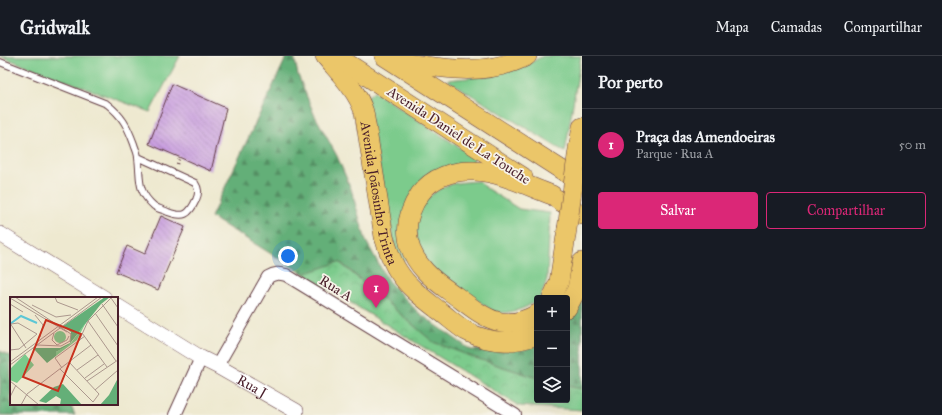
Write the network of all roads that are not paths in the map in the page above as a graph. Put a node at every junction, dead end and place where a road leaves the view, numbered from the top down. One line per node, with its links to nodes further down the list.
1 (325, 56): 18 (main road, Avenida Joãosinho Trinta)
2 (336, 56): 9 (main road, Avenida Daniel de La Touche)
3 (527, 56): 4 (main road)
4 (388, 59): 8 (main road, Avenida Daniel de La Touche)
5 (0, 62): 7 (lane)
6 (582, 127): 13 (main road, bridge)
7 (138, 157): 7 (lane)
8 (582, 183)
9 (552, 195): 10 (main road, Avenida Daniel de La Touche); 17 (main road, Avenida Joãosinho Trinta)
10 (582, 215)
11 (0, 234): 14 (street)
12 (582, 262): 15 (main road)
13 (553, 295)
14 (102, 297)
15 (570, 302)
16 (118, 307): 19 (street, Rua J)
17 (534, 316)
18 (534, 336)
19 (201, 358): 20 (street, Rua J); 22 (street)
20 (217, 366): 21 (street, Rua J); 23 (street, Rua A)
21 (298, 414)
22 (175, 415)
23 (515, 415)

